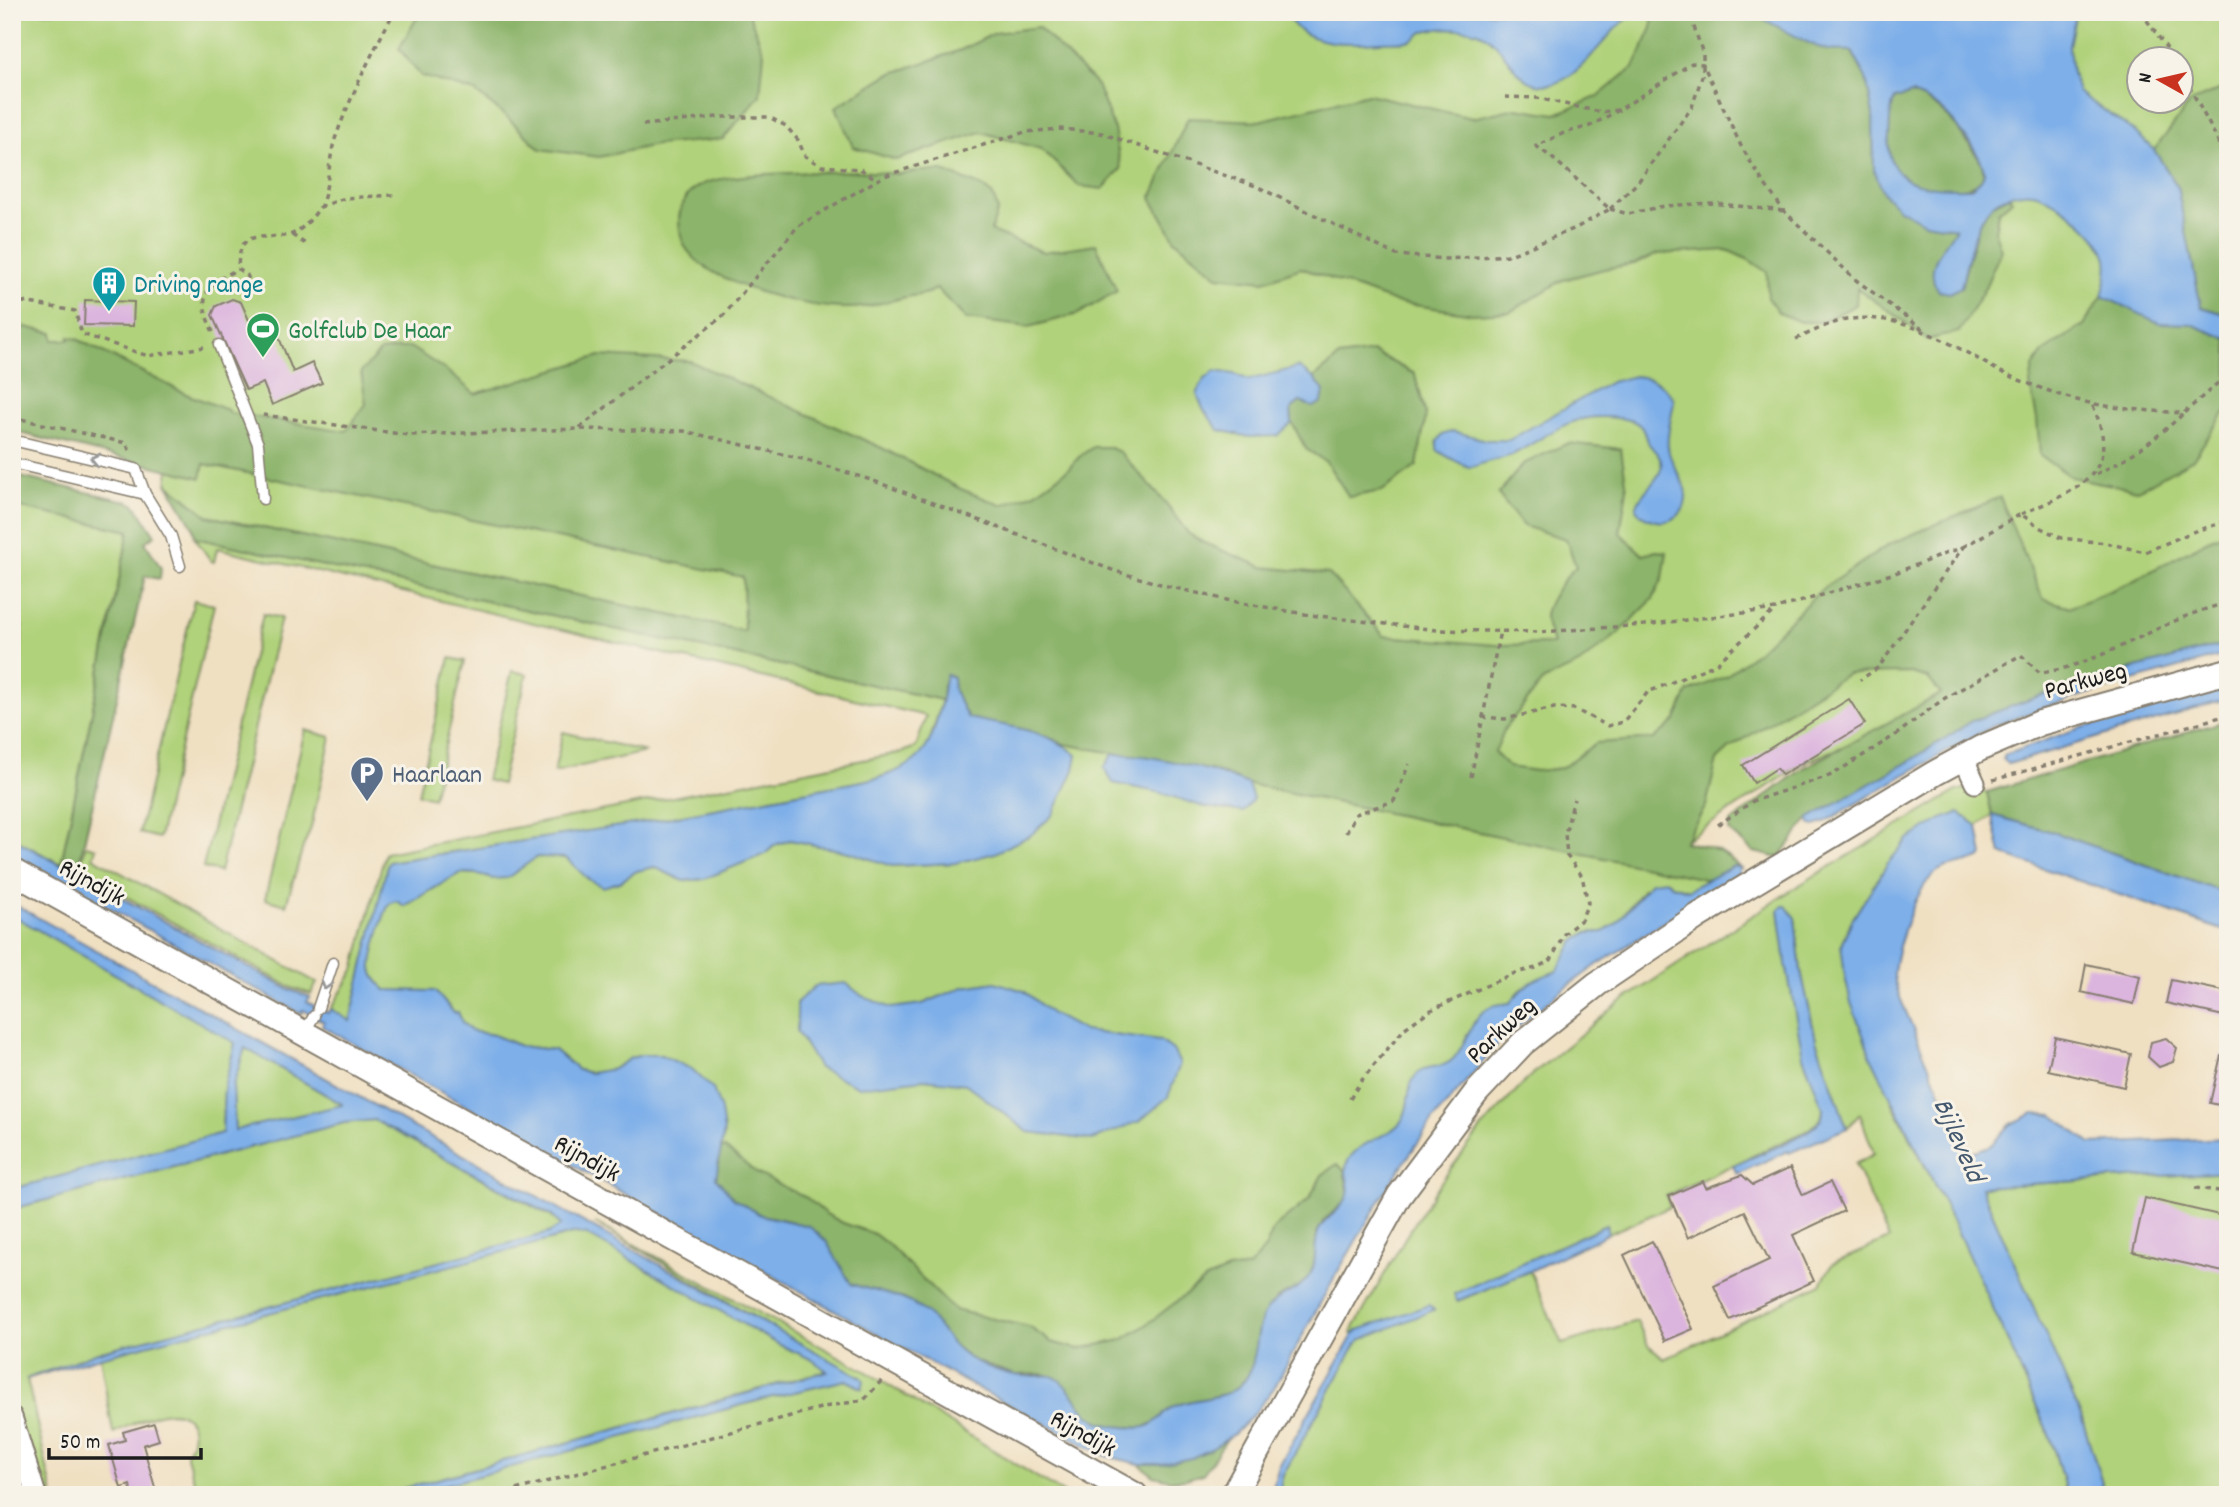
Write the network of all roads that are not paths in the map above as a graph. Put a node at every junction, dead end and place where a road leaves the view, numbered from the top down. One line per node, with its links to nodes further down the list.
1 (219, 345): 5 (lane)
2 (12, 440): 4 (lane, one-way to 2)
3 (12, 463): 4 (lane)
4 (145, 494): 6 (lane)
5 (263, 499)
6 (180, 566)
7 (2228, 671): 8 (street, Parkweg)
8 (1963, 757): 9 (street); 16 (street, Parkweg)
9 (1975, 783)
10 (12, 871): 12 (street, Rijndijk)
11 (333, 962): 12 (lane, one-way to 12)
12 (312, 1019): 15 (street, Rijndijk)
13 (12, 1417): 14 (street)
14 (36, 1495)
15 (1135, 1495)
16 (1233, 1495)

